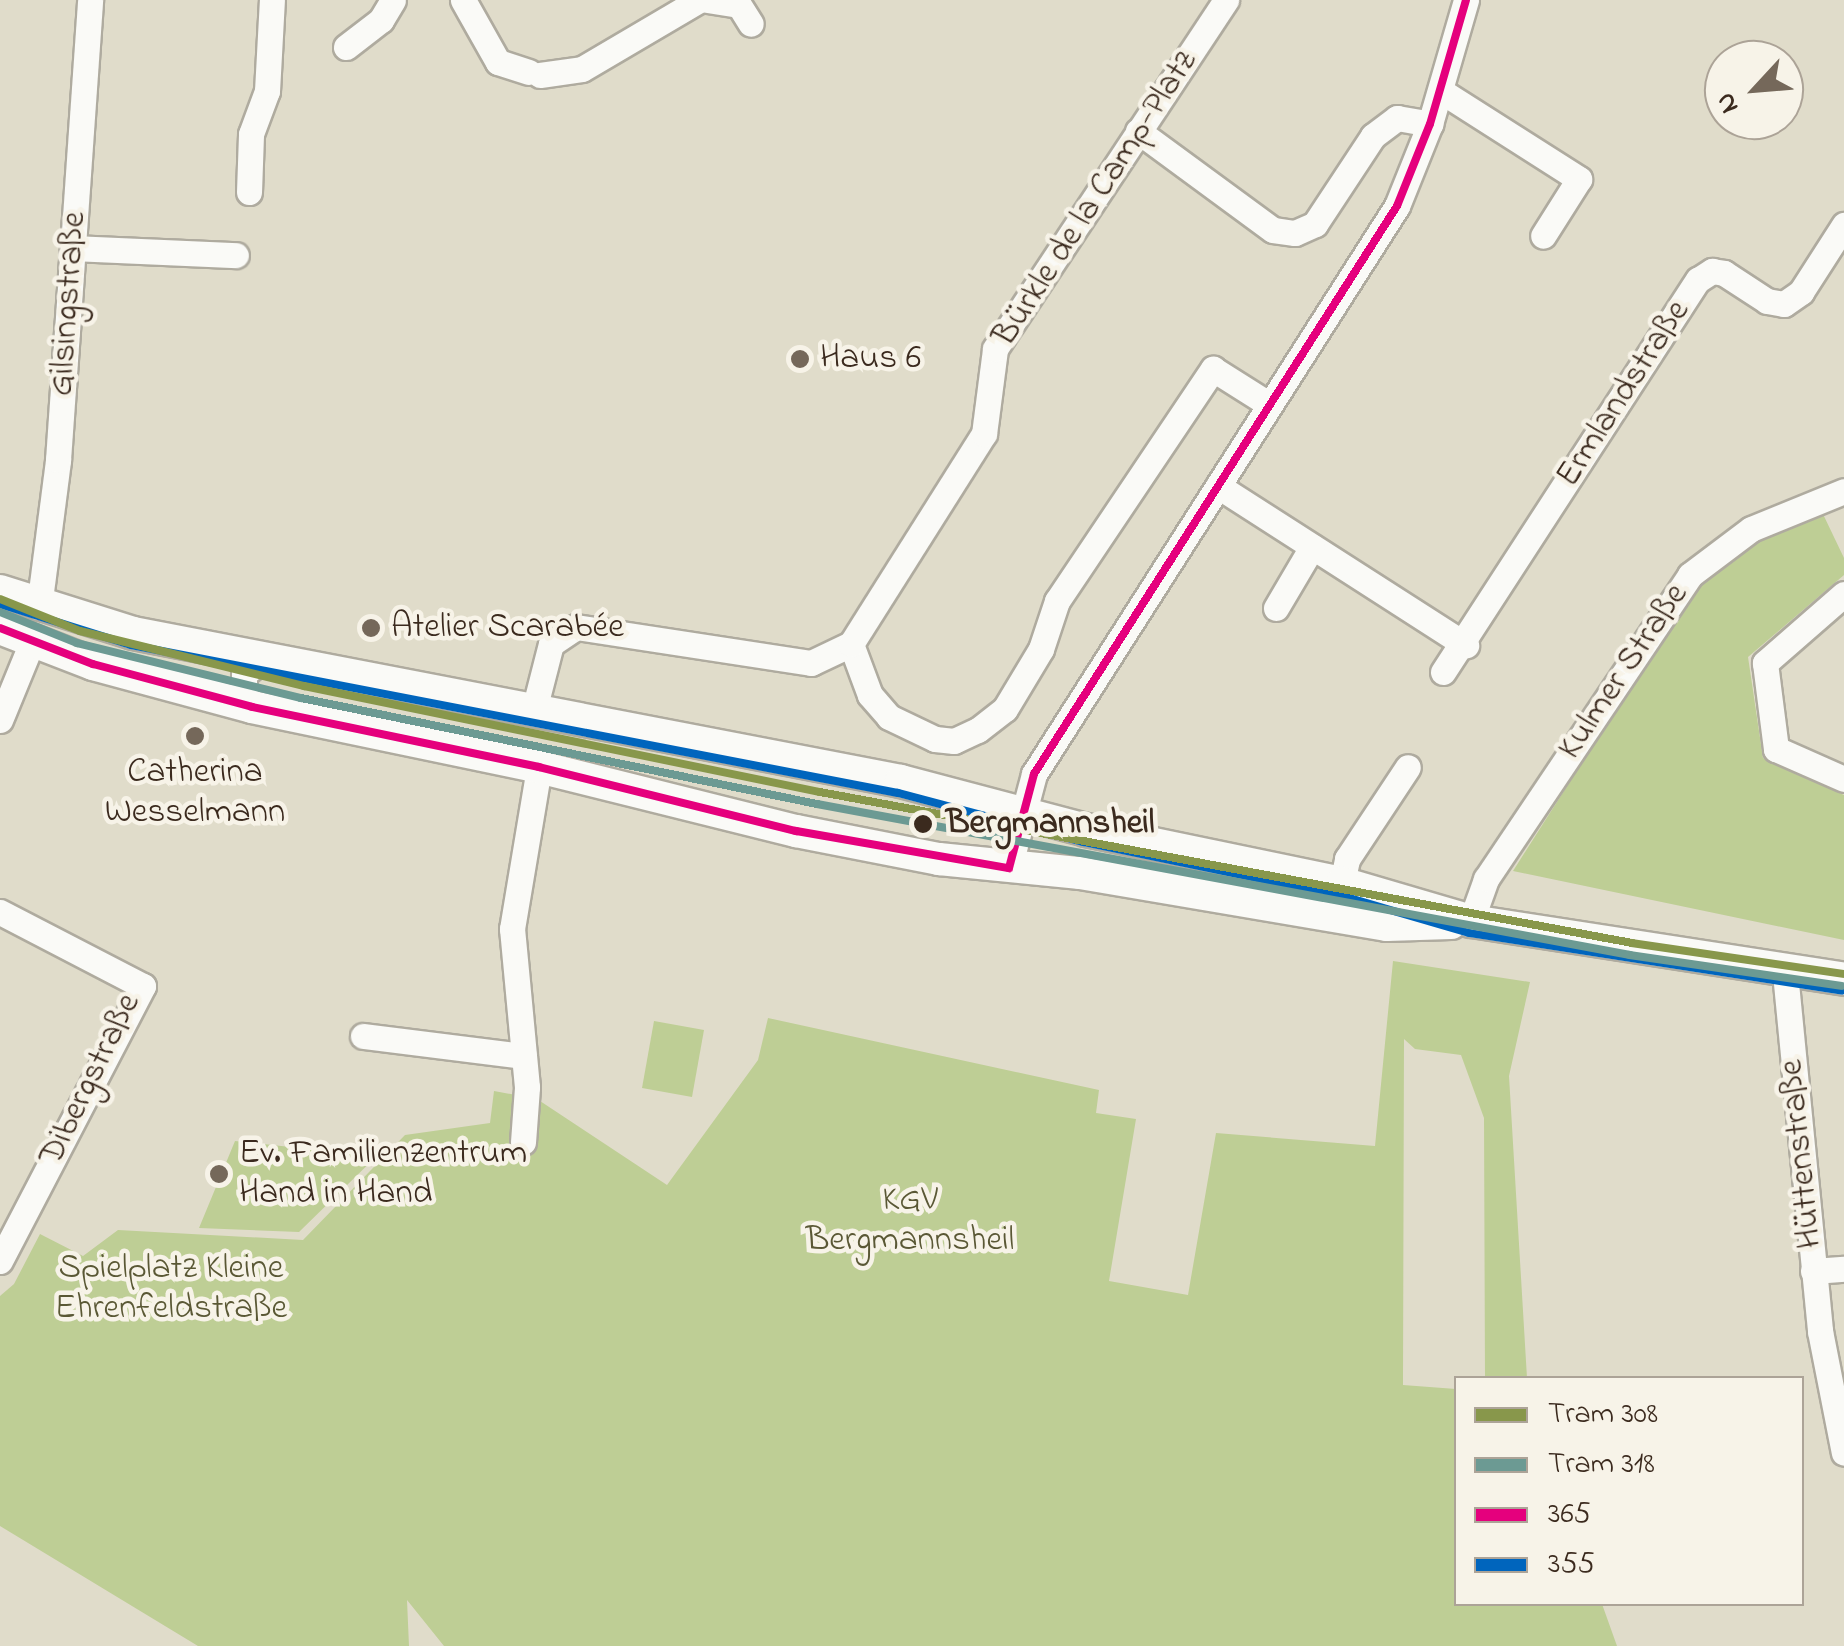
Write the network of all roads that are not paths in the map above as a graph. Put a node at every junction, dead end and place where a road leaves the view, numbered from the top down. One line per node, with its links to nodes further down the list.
1 (90, 0): 16 (street, Gilsingstraße)
2 (272, 0): 13 (street)
3 (392, 0): 9 (street)
4 (463, 0): 5 (street)
5 (703, 0): 8 (street)
6 (1226, 0): 12 (street, Bürkle de la Camp-Platz)
7 (1466, 0): 10 (street)
8 (751, 24)
9 (346, 47)
10 (1441, 90): 11 (street); 15 (street)
11 (1430, 124): 12 (street); 18 (street)
12 (1138, 131): 28 (street, Bürkle de la Camp-Platz)
13 (249, 192)
14 (1844, 225): 29 (street, Ermlandstraße)
15 (1543, 236)
16 (72, 248): 17 (street); 24 (street, Gilsingstraße)
17 (236, 255)
18 (1270, 404): 19 (street); 28 (street)
19 (1218, 486): 21 (street); 38 (street)
20 (1844, 491): 43 (street, Kulmer Straße)
21 (1312, 547): 25 (street); 29 (street)
22 (0, 591): 24 (main road)
23 (1844, 594): 37 (street)
24 (39, 607): 27 (main road); 30 (main road)
25 (1276, 608)
26 (0, 628): 27 (main road)
27 (32, 642): 32 (main road); 34 (street)
28 (851, 644): 33 (street)
29 (1466, 645): 31 (street, Ermlandstraße)
30 (266, 657): 32 (street); 33 (main road)
31 (1442, 672)
32 (252, 707): 36 (main road)
33 (534, 710): 38 (main road)
34 (0, 720)
35 (1408, 766): 40 (street)
36 (539, 767): 39 (main road); 47 (street)
37 (1844, 779)
38 (1020, 811): 39 (street); 40 (main road)
39 (1009, 868): 42 (main road)
40 (1342, 883): 42 (main road); 43 (main road)
41 (0, 912): 49 (street, Dibergstraße)
42 (1337, 917): 43 (main road)
43 (1471, 922): 44 (main road)
44 (1785, 973): 45 (main road); 51 (street, Hüttenstraße)
45 (1844, 979)
46 (363, 1036): 47 (street)
47 (524, 1056): 48 (street)
48 (523, 1142)
49 (0, 1261)
50 (1844, 1268): 51 (street)
51 (1814, 1271): 52 (street, Hüttenstraße)
52 (1844, 1453)

